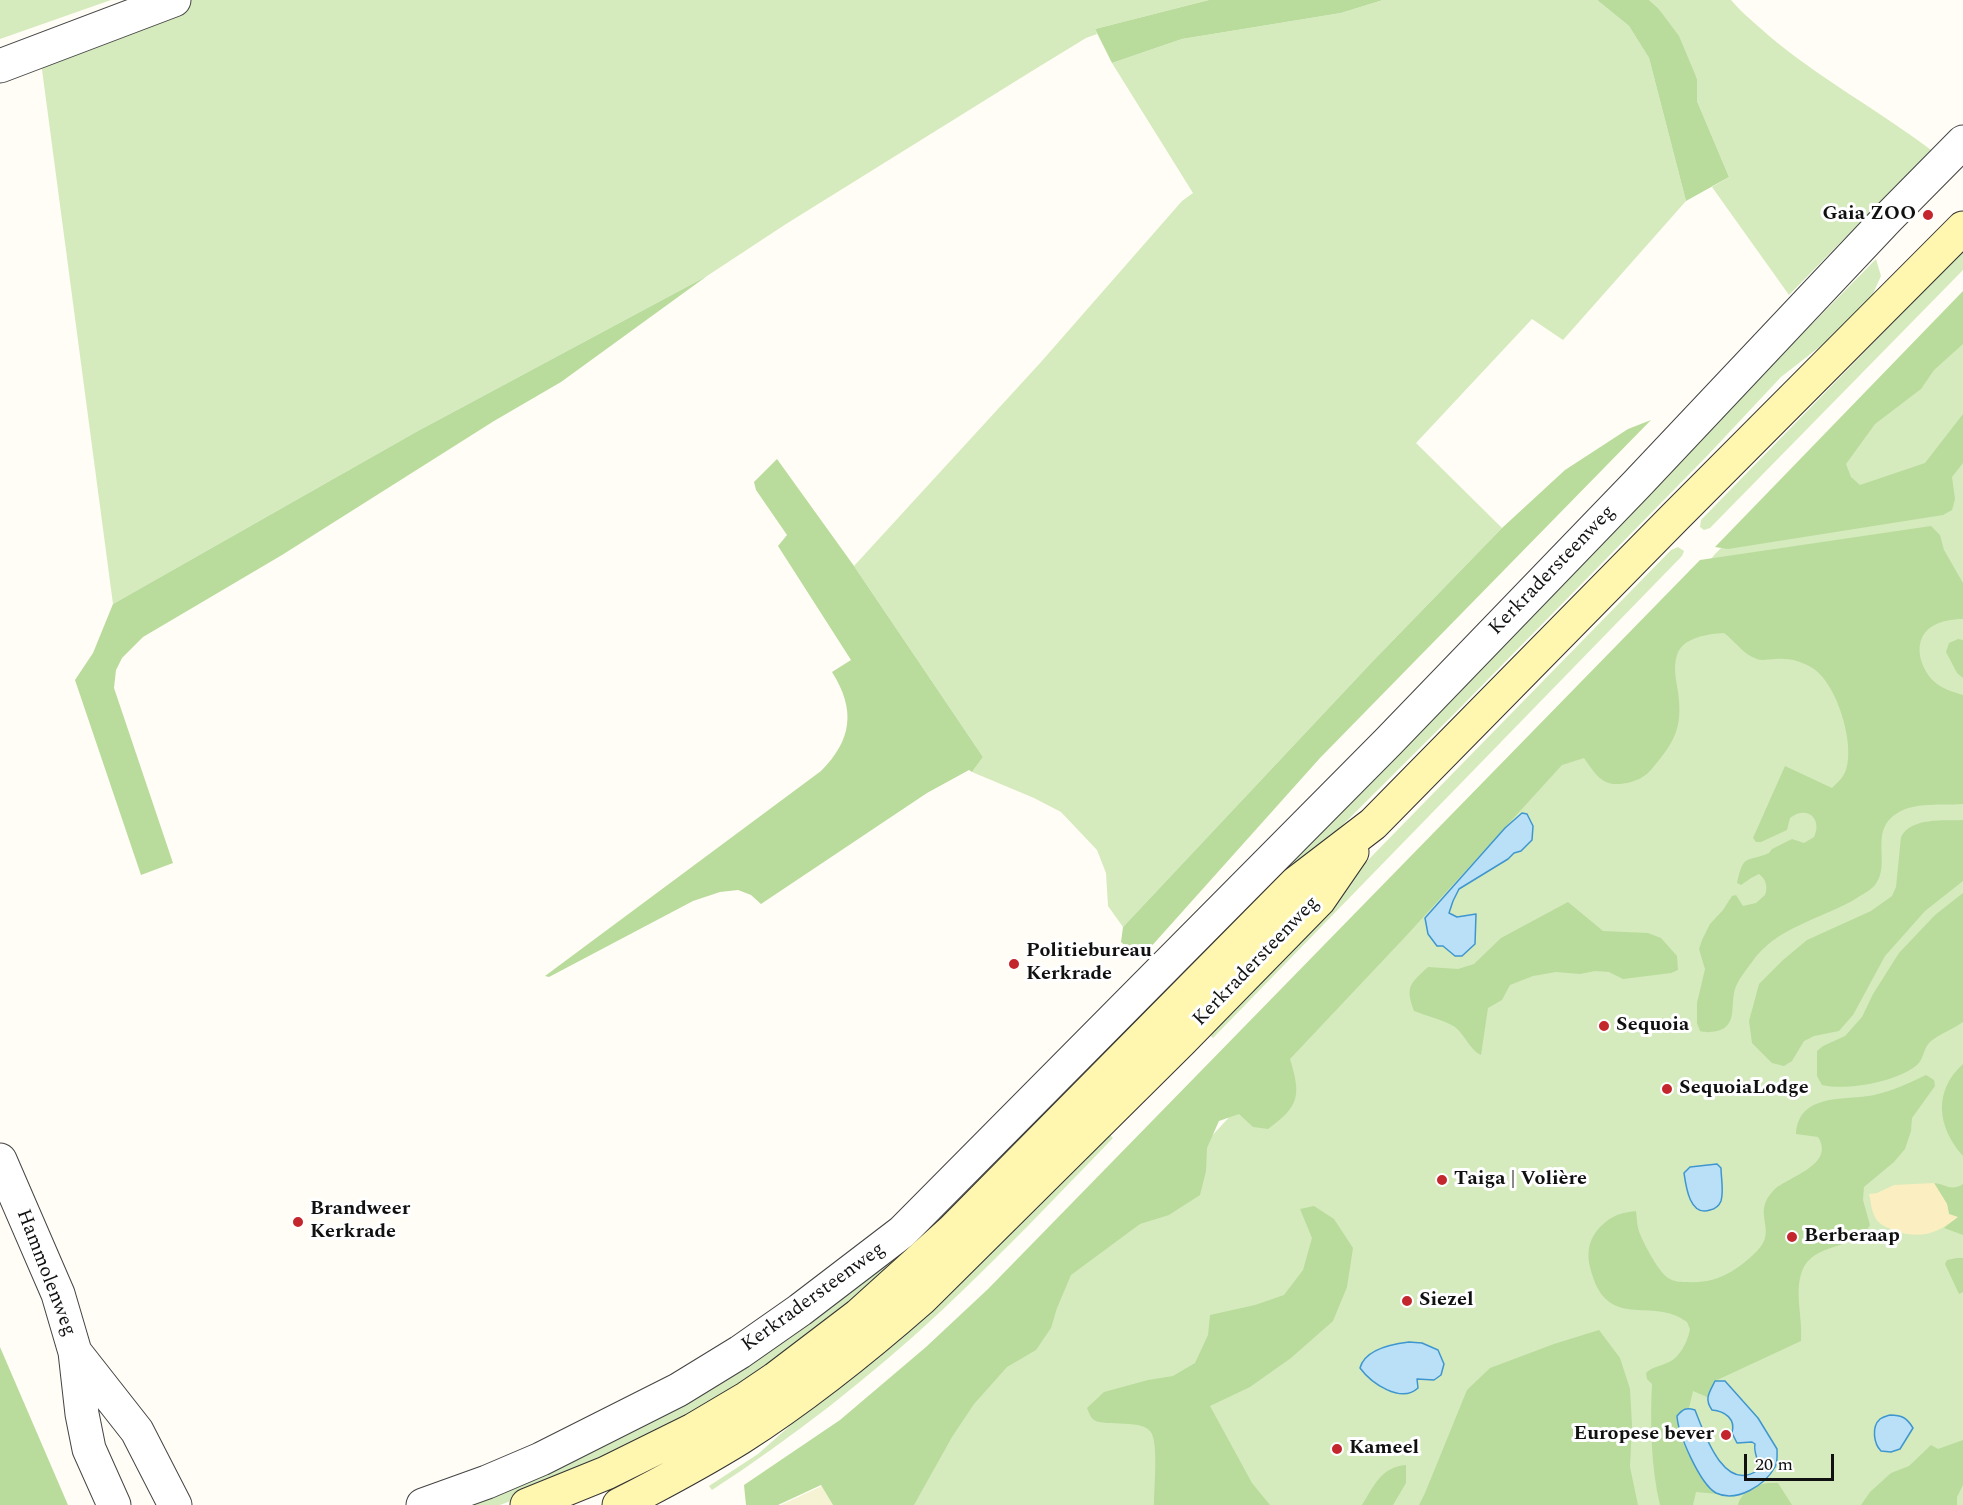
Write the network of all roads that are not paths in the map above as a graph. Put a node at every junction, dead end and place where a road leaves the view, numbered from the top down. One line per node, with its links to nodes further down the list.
1 (174, 0): 2 (street)
2 (0, 66)
3 (1963, 142): 5 (street, Kerkradersteenweg)
4 (1963, 228): 6 (main road, Kerkradersteenweg)
5 (1137, 994): 6 (street, Kerkradersteenweg); 11 (street, Kerkradersteenweg)
6 (1172, 1030): 12 (main road, Kerkradersteenweg); 13 (main road, Kerkradersteenweg)
7 (0, 1160): 8 (street, Hammolenweg)
8 (75, 1352): 9 (street, Hammolenweg); 10 (street, Hammolenweg)
9 (114, 1505)
10 (176, 1505)
11 (423, 1505)
12 (526, 1505)
13 (619, 1505)

